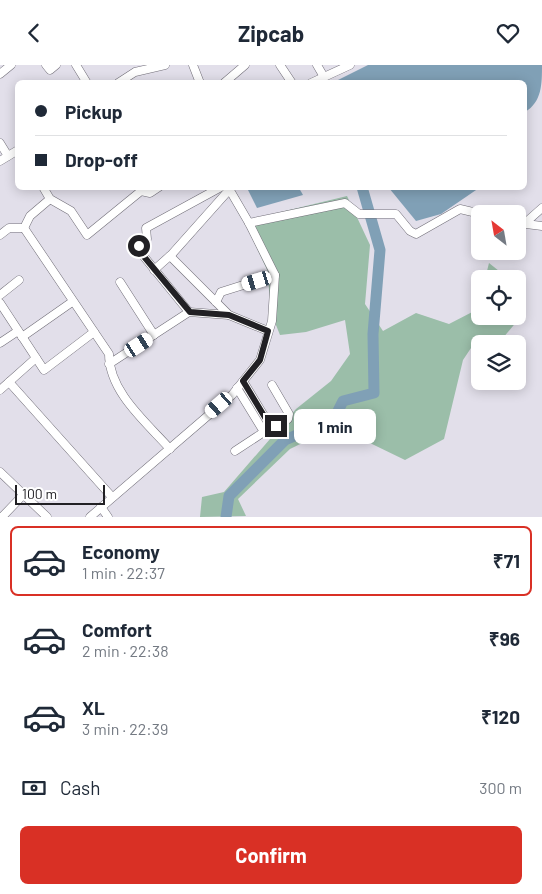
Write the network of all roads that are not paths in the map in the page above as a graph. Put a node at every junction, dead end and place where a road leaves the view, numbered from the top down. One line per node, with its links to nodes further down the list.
1 (11, 65): 12 (street)
2 (46, 65): 3 (street)
3 (56, 65)
4 (76, 65): 14 (street)
5 (165, 65): 11 (street)
6 (193, 65): 16 (street)
7 (280, 65): 18 (street)
8 (317, 65): 13 (street)
9 (350, 65): 13 (street)
10 (240, 67): 17 (street)
11 (134, 68): 15 (street)
12 (0, 74)
13 (324, 77): 19 (street)
14 (85, 80)
15 (121, 80)
16 (199, 80)
17 (227, 80)
18 (290, 80)
19 (318, 80)
20 (0, 143): 22 (street)
21 (15, 152): 22 (street)
22 (8, 156): 23 (street)
23 (0, 161)
24 (45, 190): 31 (street)
25 (138, 190): 31 (street)
26 (142, 190): 27 (street)
27 (154, 190)
28 (216, 190): 41 (street)
29 (227, 190): 40 (street)
30 (229, 190): 35 (street)
31 (50, 199): 38 (street)
32 (542, 208): 34 (street)
33 (471, 212): 35 (street)
34 (526, 219)
35 (248, 223): 42 (street)
36 (526, 224): 37 (street)
37 (542, 226)
38 (24, 229): 39 (street); 46 (street)
39 (0, 235)
40 (170, 255): 41 (street); 47 (street)
41 (154, 270): 49 (street)
42 (275, 275): 47 (street); 52 (street)
43 (19, 280): 45 (street)
44 (120, 282): 54 (street)
45 (0, 295)
46 (72, 302): 51 (street); 53 (street)
47 (216, 302): 50 (street)
48 (0, 303): 53 (street)
49 (190, 312): 50 (street); 54 (street)
50 (229, 315): 52 (street)
51 (94, 331): 56 (street); 57 (street)
52 (268, 331): 58 (street)
53 (20, 334): 55 (street); 56 (street)
54 (154, 335): 57 (street)
55 (0, 343)
56 (36, 358): 59 (street)
57 (109, 364): 62 (street)
58 (243, 381): 60 (street); 61 (street)
59 (3, 385): 66 (street)
60 (272, 385)
61 (237, 388): 62 (street); 63 (street)
62 (170, 449): 66 (street)
63 (234, 451)
64 (0, 472): 65 (street)
65 (24, 494): 68 (street); 69 (street)
66 (112, 497): 67 (street)
67 (101, 507): 70 (street); 71 (street)
68 (2, 517)
69 (47, 517)
70 (90, 517)
71 (108, 517)

